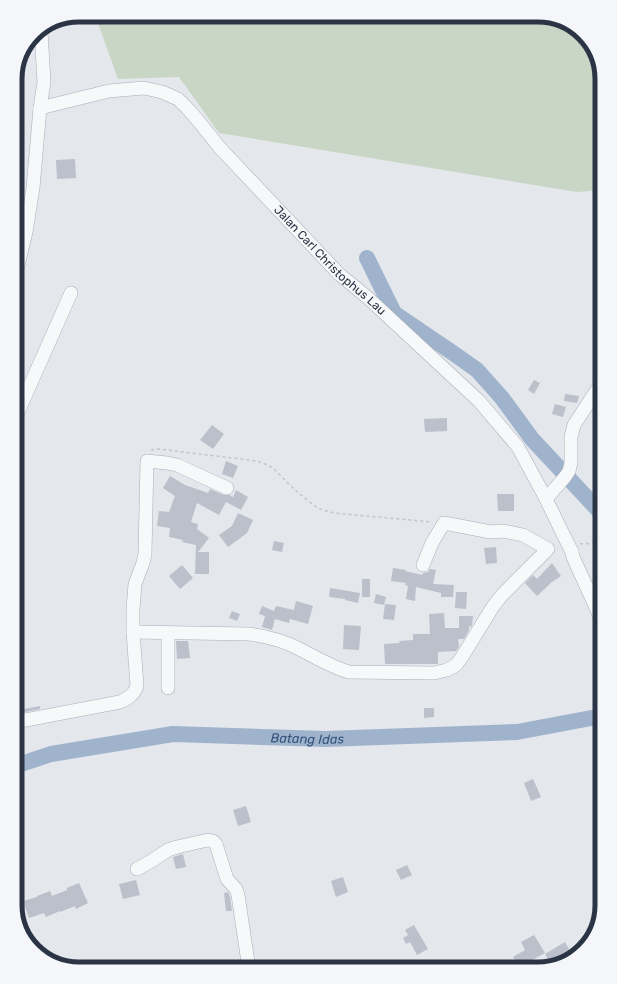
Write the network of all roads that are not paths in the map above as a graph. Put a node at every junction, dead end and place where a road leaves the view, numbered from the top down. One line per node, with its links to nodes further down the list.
1 (41, 37): 2 (street)
2 (40, 108): 3 (street); 8 (street, Jalan Carl Christophus Lau)
3 (22, 249)
4 (71, 293): 6 (street)
5 (595, 393): 8 (street)
6 (22, 403)
7 (227, 488): 11 (street)
8 (546, 499): 10 (street, Jalan Carl Christophus Lau, bridge)
9 (423, 565): 12 (street)
10 (595, 606)
11 (133, 632): 12 (street); 14 (street)
12 (168, 632): 13 (street)
13 (168, 688)
14 (22, 721)
15 (137, 869): 16 (street)
16 (248, 962)

